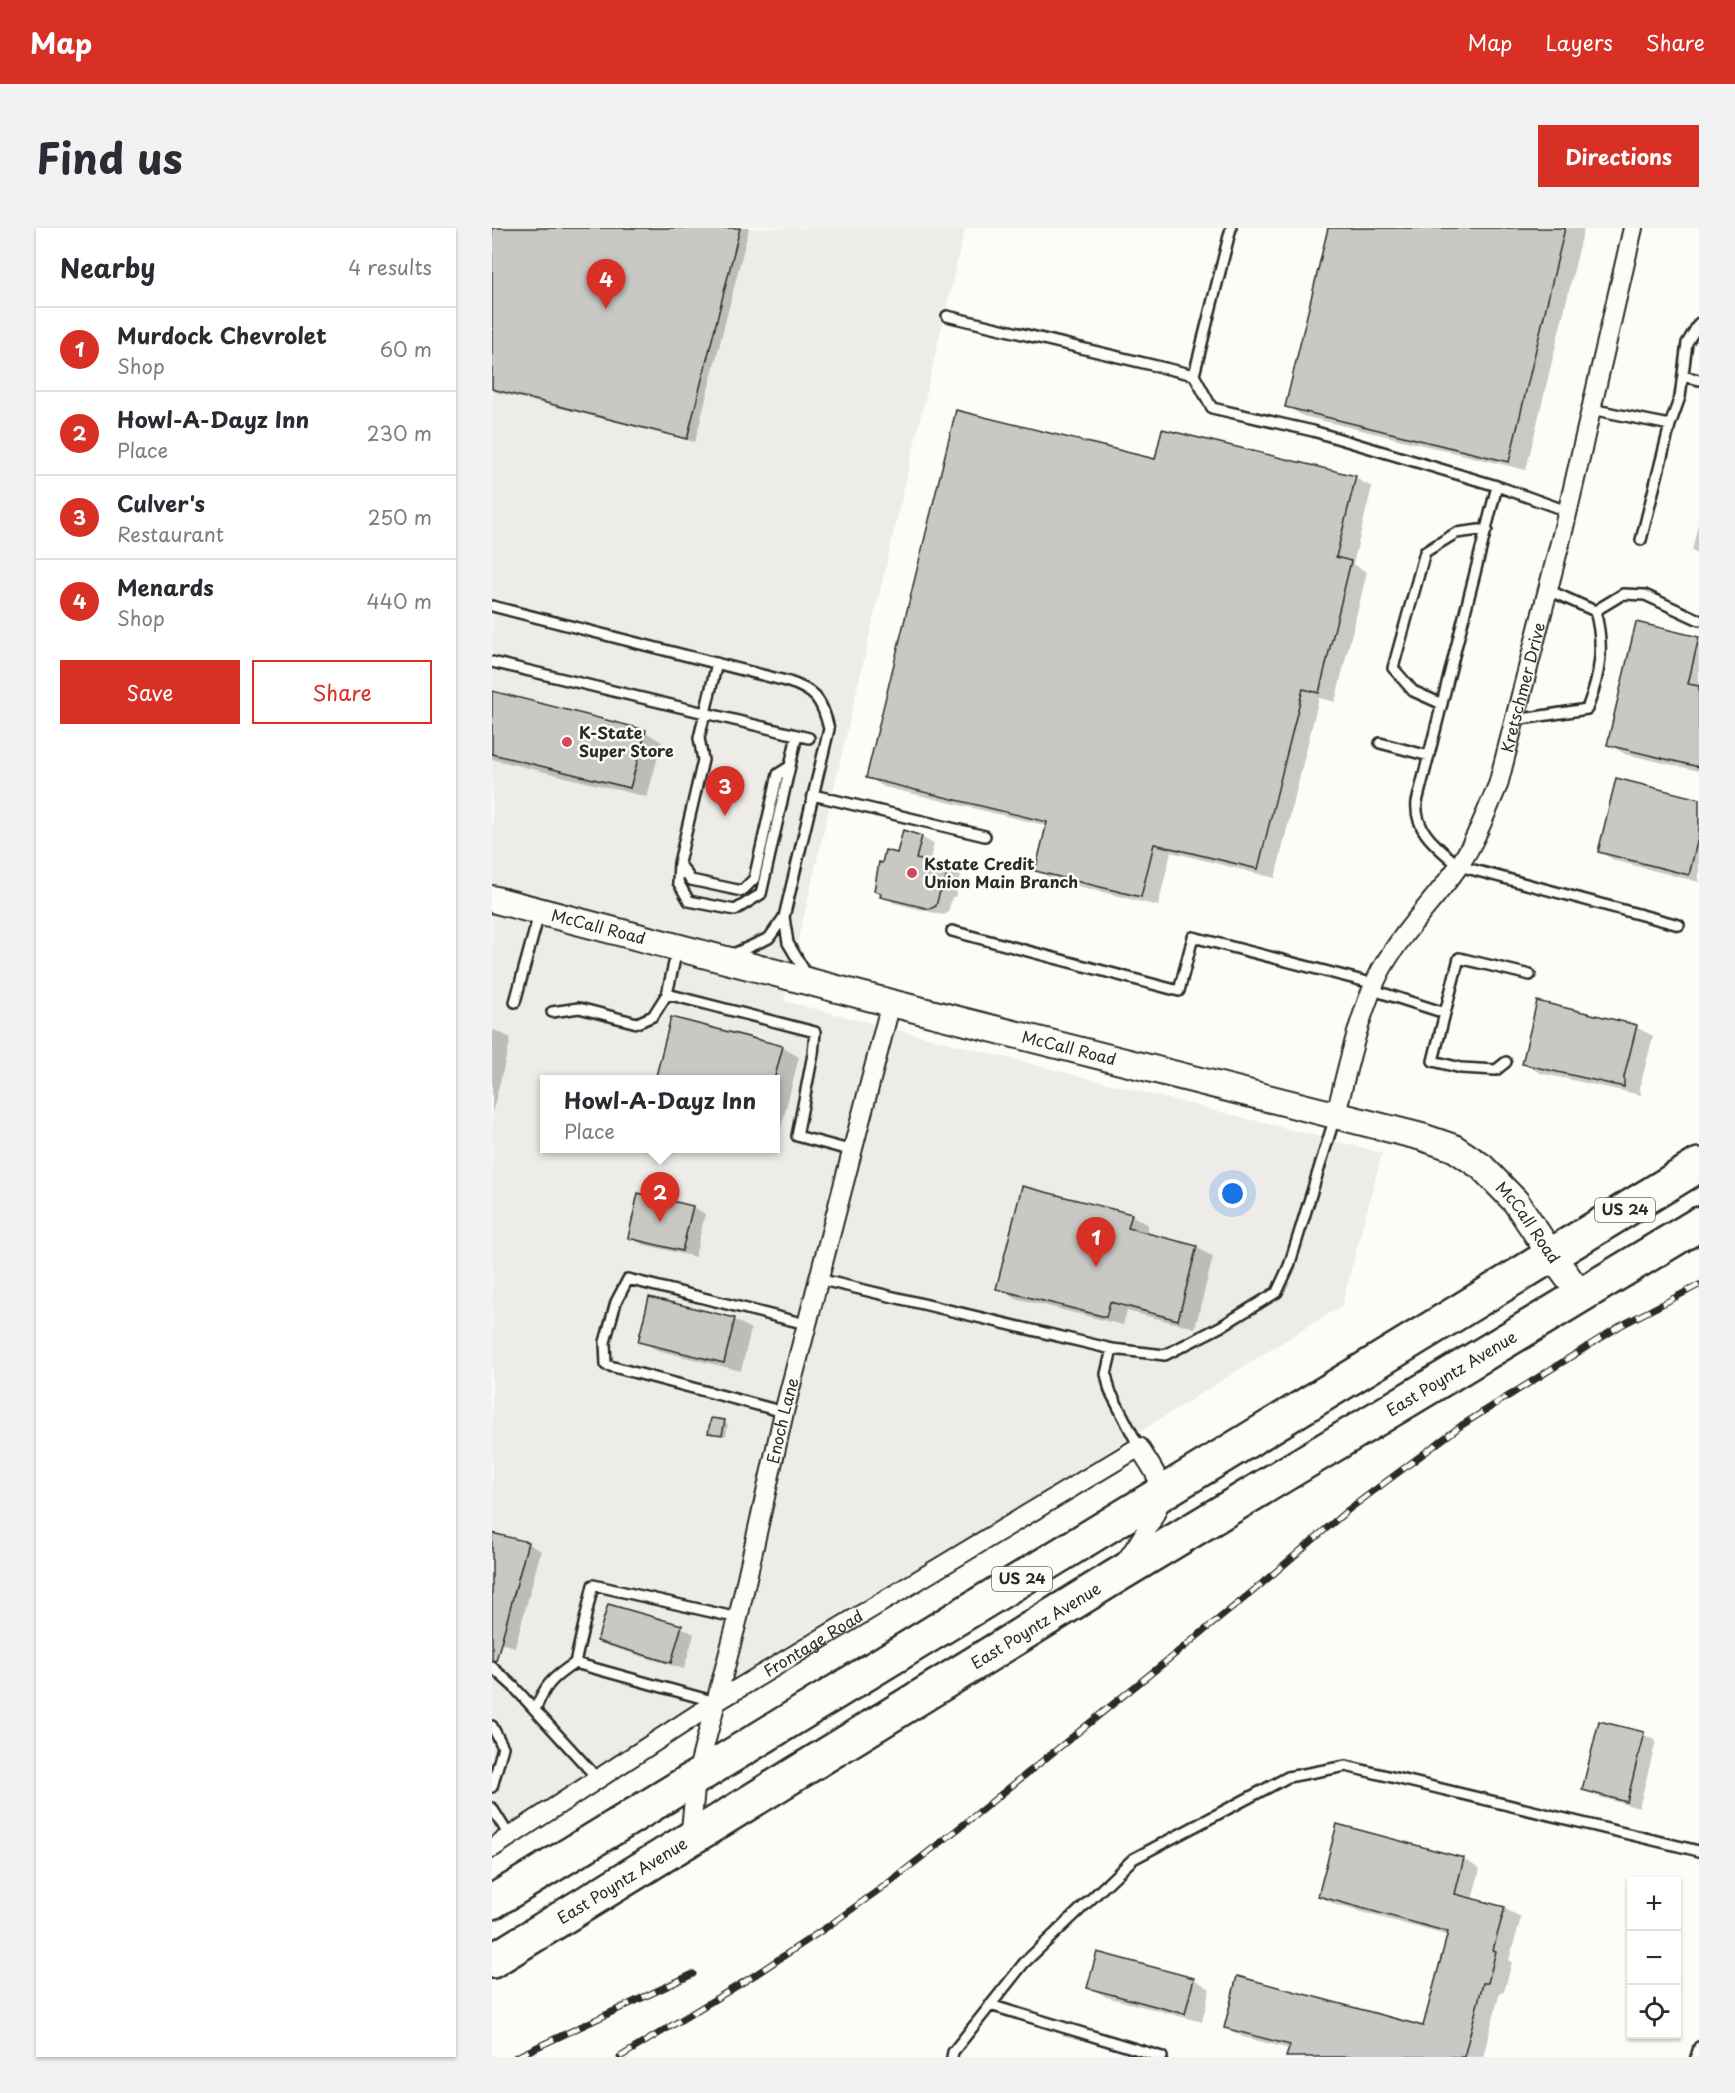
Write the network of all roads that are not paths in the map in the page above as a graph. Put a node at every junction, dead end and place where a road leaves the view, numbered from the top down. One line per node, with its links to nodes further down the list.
1 (1231, 228): 5 (lane)
2 (1633, 228): 8 (street, Kretschmer Drive)
3 (947, 316): 5 (lane)
4 (1699, 323): 6 (lane)
5 (1194, 375): 10 (lane)
6 (1683, 376): 7 (lane); 9 (lane)
7 (1699, 380)
8 (1591, 409): 9 (lane); 11 (street, Kretschmer Drive)
9 (1670, 425): 13 (lane)
10 (1497, 486): 11 (lane); 12 (lane)
11 (1567, 511): 14 (street, Kretschmer Drive)
12 (1487, 529): 20 (lane); 20 (lane)
13 (1641, 540)
14 (1548, 590): 16 (lane); 22 (street, Kretschmer Drive)
15 (492, 606): 19 (lane)
16 (1595, 611): 17 (lane); 22 (lane)
17 (1699, 620)
18 (492, 662): 21 (lane)
19 (717, 663): 21 (lane); 28 (lane)
20 (1442, 704): 26 (lane)
21 (705, 713): 23 (lane); 30 (lane)
22 (1515, 720): 31 (street, Kretschmer Drive)
23 (797, 735): 24 (lane); 27 (lane)
24 (809, 738)
25 (1380, 743): 26 (lane)
26 (1429, 756): 31 (lane)
27 (789, 767): 30 (lane); 30 (lane)
28 (813, 795): 29 (lane); 34 (lane)
29 (985, 836)
30 (679, 863)
31 (1459, 866): 35 (lane); 41 (street, Kretschmer Drive)
32 (492, 899): 33 (main road, McCall Road)
33 (540, 911): 37 (main road, McCall Road); 43 (lane)
34 (784, 917): 38 (lane); 40 (lane)
35 (1679, 925)
36 (952, 931): 41 (lane)
37 (678, 948): 38 (main road, McCall Road); 42 (lane)
38 (721, 959): 40 (main road, McCall Road)
39 (1530, 975): 46 (lane)
40 (812, 983): 44 (main road, McCall Road)
41 (1374, 987): 46 (lane); 48 (street, Kretschmer Drive)
42 (667, 994): 45 (lane); 49 (lane)
43 (516, 1002)
44 (891, 1004): 48 (main road, McCall Road); 49 (street, Enoch Lane)
45 (552, 1012)
46 (1444, 1013): 47 (lane)
47 (1506, 1062)
48 (1336, 1114): 52 (main road, McCall Road); 56 (lane)
49 (853, 1151): 53 (street, Enoch Lane)
50 (1699, 1165): 52 (highway, US 24)
51 (1699, 1224): 54 (highway, US 24)
52 (1552, 1256): 54 (main road, McCall Road); 59 (highway, US 24)
53 (818, 1279): 55 (street, Enoch Lane); 56 (lane)
54 (1581, 1295): 60 (highway, East Poyntz Avenue / US 24)
55 (806, 1324): 57 (street, Enoch Lane); 57 (lane)
56 (1112, 1349): 58 (lane)
57 (784, 1412): 61 (street, Enoch Lane)
58 (1139, 1447): 59 (street); 64 (street, Frontage Road)
59 (1162, 1494): 60 (street); 67 (highway, US 24)
60 (1113, 1578): 72 (highway, East Poyntz Avenue / US 24)
61 (738, 1618): 62 (lane); 64 (street, Enoch Lane)
62 (575, 1663): 64 (lane); 65 (lane)
63 (492, 1667): 65 (lane)
64 (716, 1702): 67 (street, Enoch Lane); 68 (street, Frontage Road)
65 (535, 1710): 68 (lane)
66 (492, 1726): 69 (lane)
67 (696, 1778): 72 (street, Enoch Lane); 75 (highway, US 24)
68 (598, 1779): 71 (street, Frontage Road)
69 (492, 1787)
70 (492, 1808): 71 (lane)
71 (510, 1838): 73 (street, Frontage Road)
72 (690, 1840): 76 (highway, East Poyntz Avenue / US 24)
73 (492, 1848)
74 (1699, 1851): 77 (lane)
75 (492, 1902)
76 (492, 1961)
77 (990, 2005): 79 (lane); 80 (lane)
78 (1699, 2046): 81 (lane)
79 (952, 2057)
80 (1162, 2057)
81 (1696, 2057)

